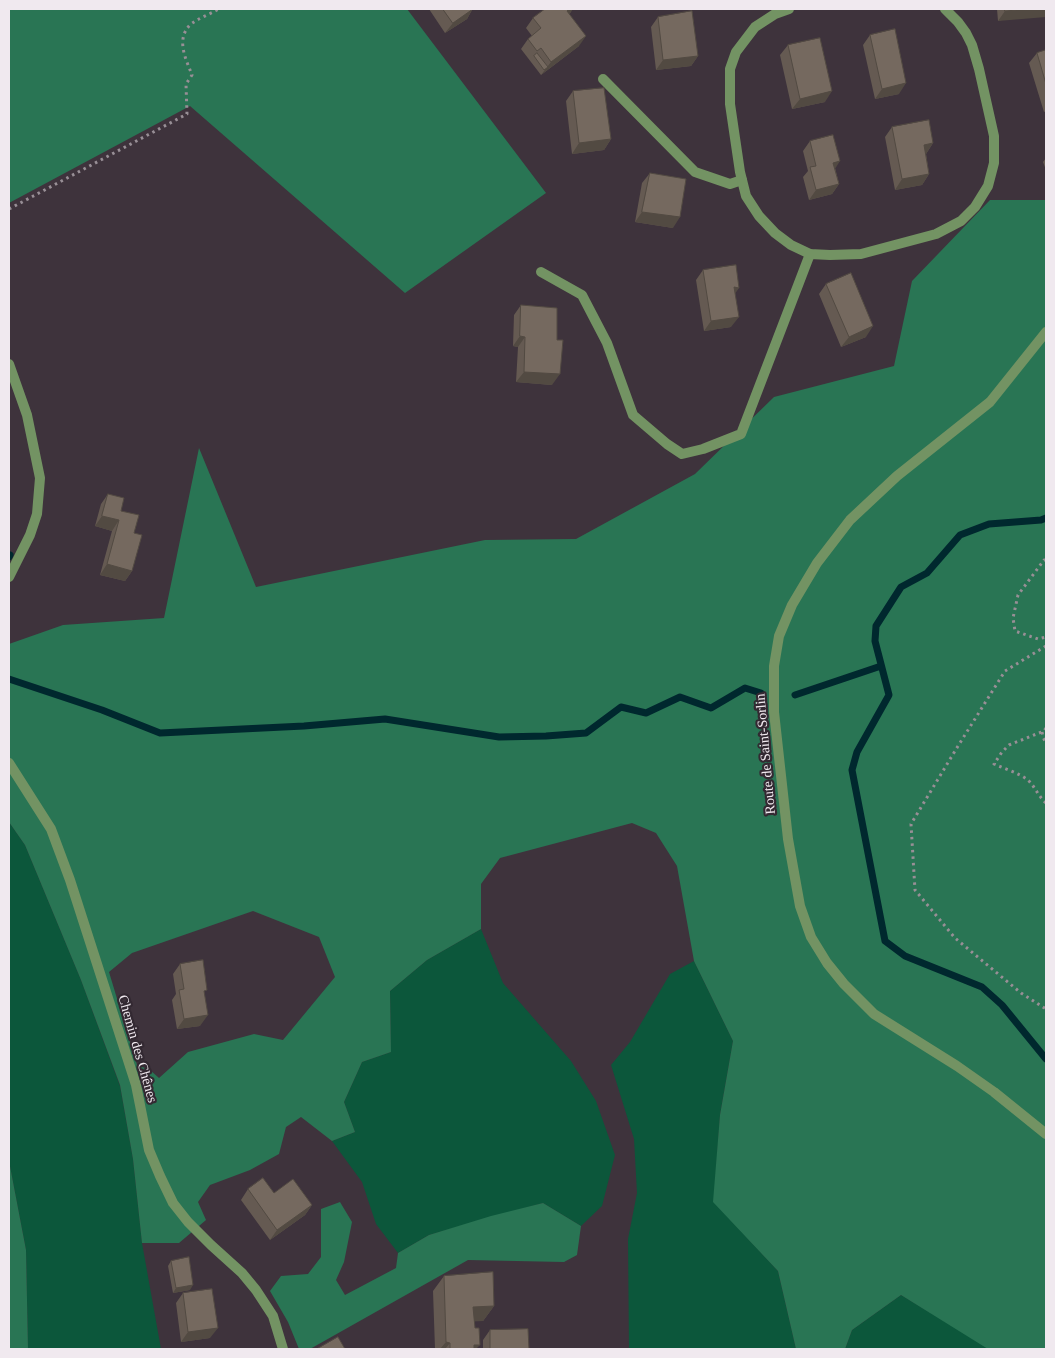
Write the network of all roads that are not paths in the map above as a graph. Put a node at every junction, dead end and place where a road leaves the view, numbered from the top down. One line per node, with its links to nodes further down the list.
1 (789, 9): 4 (street)
2 (945, 9): 5 (street)
3 (602, 79): 4 (street)
4 (742, 180): 5 (street)
5 (810, 254): 6 (street)
6 (541, 272)
7 (1046, 332): 11 (street, Route de Saint-Sorlin)
8 (9, 364): 9 (street)
9 (9, 577)
10 (9, 763): 12 (street, Chemin des Chênes)
11 (1046, 1134)
12 (282, 1349)

